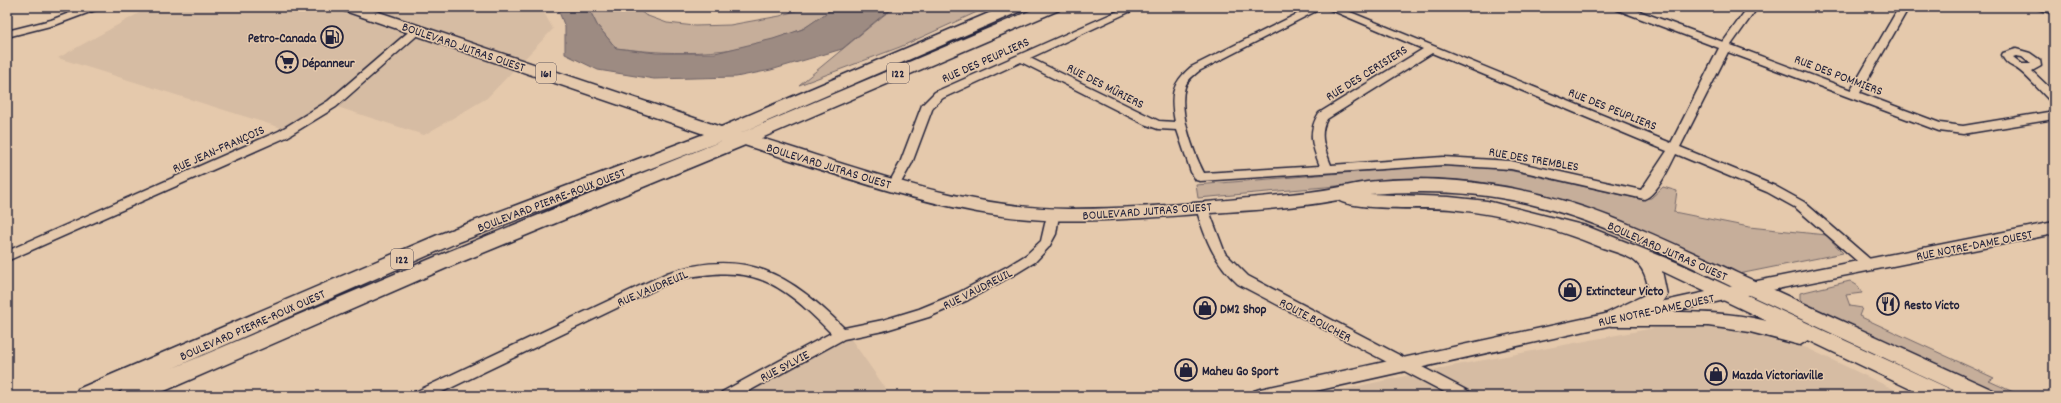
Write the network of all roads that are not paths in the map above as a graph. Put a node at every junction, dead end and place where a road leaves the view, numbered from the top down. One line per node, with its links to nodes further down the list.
1 (94, 7): 14 (street)
2 (348, 7): 13 (main road, BOULEVARD JUTRAS OUEST / 161)
3 (1017, 7): 23 (main road, BOULEVARD PIERRE-ROUX OUEST / 122)
4 (1053, 7): 24 (main road, BOULEVARD PIERRE-ROUX OUEST / 122)
5 (1135, 7): 17 (street, RUE DES PEUPLIERS)
6 (1319, 7): 22 (street)
7 (1329, 7): 16 (street, RUE DES PEUPLIERS)
8 (1619, 7): 15 (street, RUE DES POMMIERS)
9 (1752, 7): 15 (street, RUE DES TREMBLES)
10 (1904, 7): 19 (street)
11 (2042, 7): 12 (street)
12 (2054, 11)
13 (417, 30): 23 (main road, BOULEVARD JUTRAS OUEST / 161); 33 (street, RUE JEAN-FRANÇOIS)
14 (7, 34)
15 (1725, 47): 19 (street, RUE DES POMMIERS); 25 (street, RUE DES TREMBLES)
16 (1431, 49): 25 (street, RUE DES PEUPLIERS); 26 (street, RUE DES CERISIERS)
17 (1021, 58): 22 (street, RUE DES MÛRIERS); 27 (street, RUE DES PEUPLIERS)
18 (2022, 67): 20 (street)
19 (1853, 94): 21 (street, RUE DES POMMIERS)
20 (2054, 98)
21 (2054, 114)
22 (1182, 126): 26 (street, RUE DES TREMBLES)
23 (722, 133): 24 (main road, BOULEVARD JUTRAS OUEST / 161); 41 (main road, BOULEVARD PIERRE-ROUX OUEST / 122)
24 (744, 140): 27 (main road, BOULEVARD JUTRAS OUEST); 42 (main road, BOULEVARD PIERRE-ROUX OUEST / 122)
25 (1673, 148): 26 (street, RUE DES TREMBLES); 34 (street, RUE DES PEUPLIERS)
26 (1327, 168)
27 (894, 185): 30 (main road, BOULEVARD JUTRAS OUEST)
28 (1329, 195): 29 (main road, BOULEVARD JUTRAS OUEST); 32 (main road, BOULEVARD JUTRAS OUEST); 35 (main road, BOULEVARD JUTRAS OUEST)
29 (1202, 208): 30 (main road, BOULEVARD JUTRAS OUEST); 40 (street, ROUTE BOUCHER)
30 (1053, 215): 38 (street, RUE VAUDREUIL)
31 (2054, 228): 34 (street, RUE NOTRE-DAME OUEST)
32 (1636, 252): 36 (main road, BOULEVARD JUTRAS OUEST); 37 (main road)
33 (7, 256)
34 (1868, 264): 35 (street, RUE NOTRE-DAME OUEST)
35 (1752, 288): 36 (street, RUE NOTRE-DAME OUEST); 48 (main road, BOULEVARD JUTRAS OUEST)
36 (1726, 294): 37 (street, RUE NOTRE-DAME OUEST); 39 (main road, BOULEVARD JUTRAS OUEST)
37 (1612, 319): 39 (main road); 40 (street, RUE NOTRE-DAME OUEST)
38 (842, 334): 43 (street, RUE VAUDREUIL); 44 (street, RUE SYLVIE)
39 (1851, 352): 47 (main road, BOULEVARD JUTRAS OUEST)
40 (1405, 364): 45 (street, RUE NOTRE-DAME OUEST); 46 (street, ROUTE BOUCHER)
41 (86, 396)
42 (130, 396)
43 (420, 396)
44 (727, 396)
45 (1260, 396)
46 (1466, 396)
47 (1945, 396)
48 (1986, 396)

